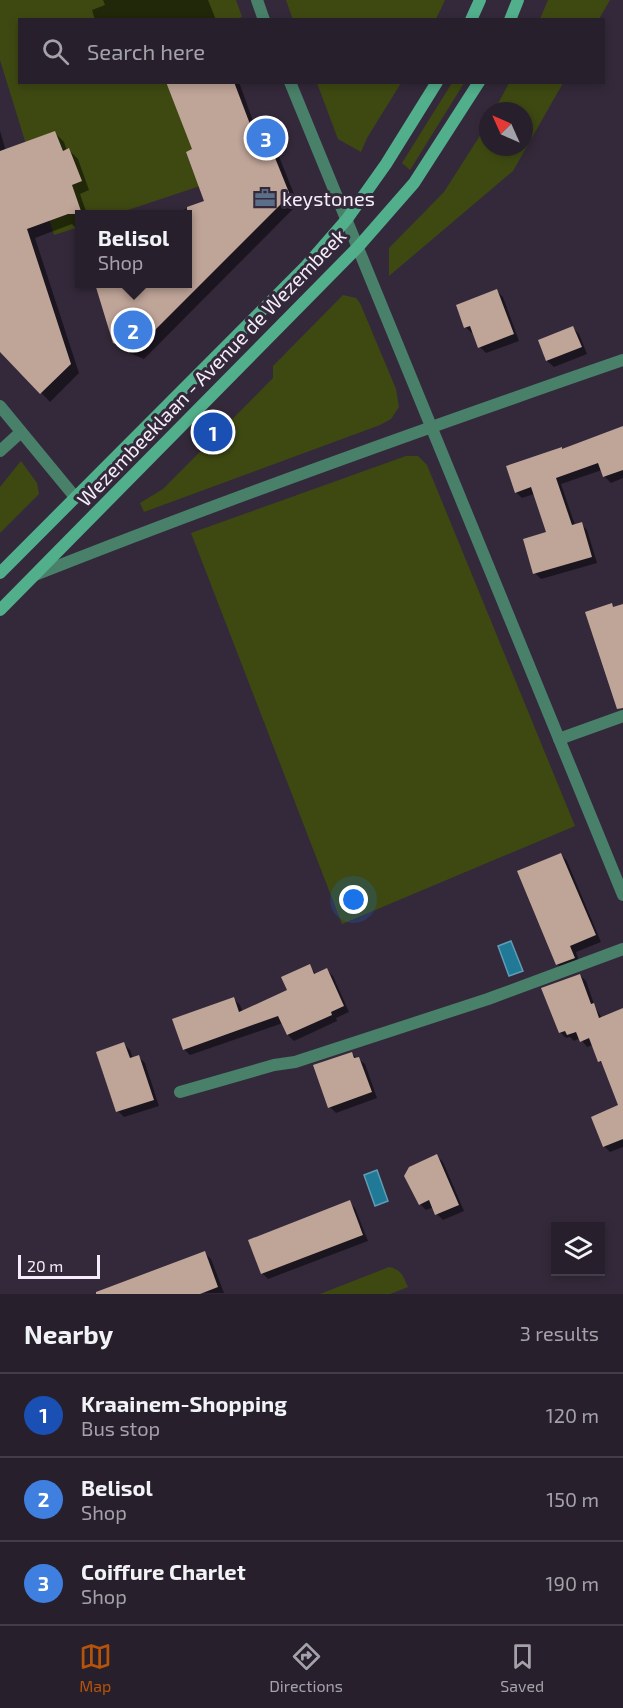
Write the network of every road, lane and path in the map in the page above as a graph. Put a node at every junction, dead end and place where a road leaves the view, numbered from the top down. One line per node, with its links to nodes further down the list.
1 (257, 0): 4 (street)
2 (480, 0): 5 (main road)
3 (518, 0): 6 (main road)
4 (263, 18)
5 (472, 18)
6 (511, 18)
7 (291, 84): 10 (street)
8 (436, 84): 10 (main road, Wezembeeklaan - Avenue de Wezembeek)
9 (478, 84): 11 (main road, Wezembeeklaan - Avenue de Wezembeek)
10 (347, 219): 11 (street); 17 (main road, Wezembeeklaan - Avenue de Wezembeek)
11 (358, 247): 14 (street); 19 (main road, Wezembeeklaan - Avenue de Wezembeek)
12 (623, 360): 14 (street)
13 (0, 406): 15 (street)
14 (432, 426): 19 (street); 22 (street)
15 (21, 432): 16 (street); 17 (street)
16 (0, 451)
17 (75, 497): 18 (main road, Wezembeeklaan - Avenue de Wezembeek)
18 (0, 573)
19 (35, 575): 20 (main road, Wezembeeklaan - Avenue de Wezembeek)
20 (0, 610)
21 (623, 717): 22 (street)
22 (559, 739): 23 (street)
23 (623, 895)
24 (623, 949): 25 (street)
25 (180, 1092)

